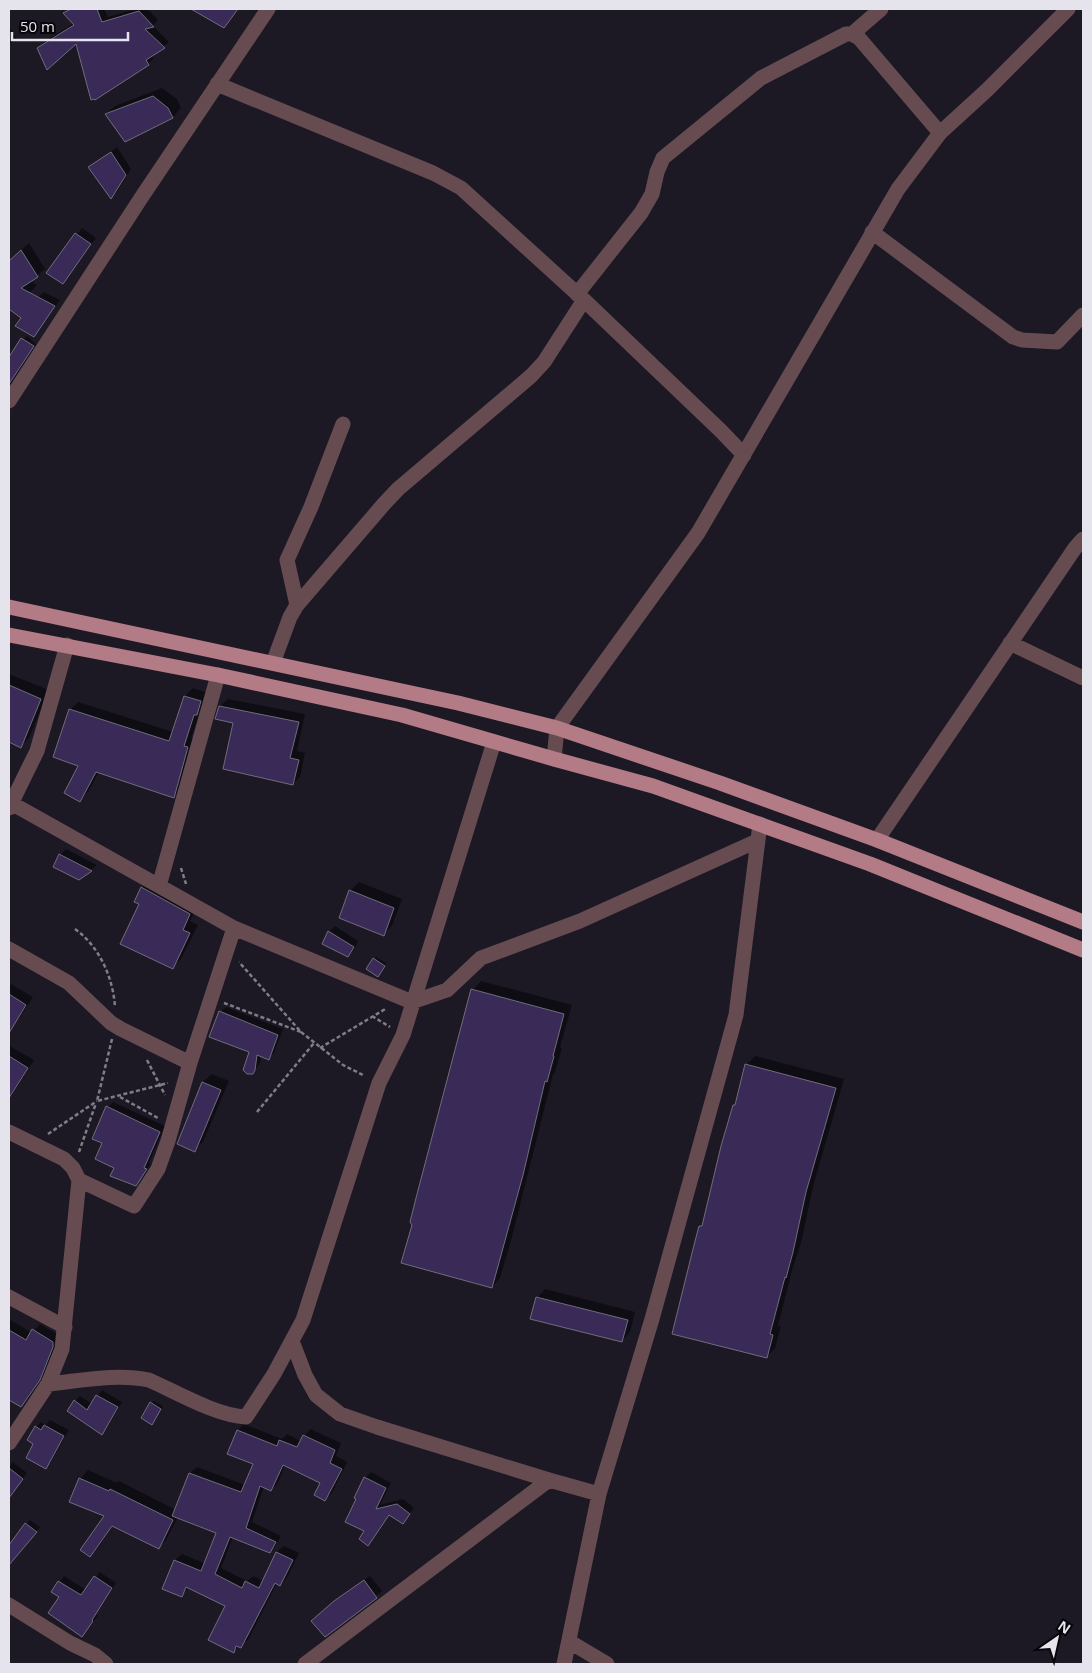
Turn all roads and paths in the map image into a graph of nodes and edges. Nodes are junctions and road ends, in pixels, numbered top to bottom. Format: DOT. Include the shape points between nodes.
graph roads {
  1 [pos="268,9"];
  2 [pos="881,9"];
  3 [pos="1068,9"];
  4 [pos="852,34"];
  5 [pos="217,84"];
  6 [pos="940,134"];
  7 [pos="872,232"];
  8 [pos="580,297"];
  9 [pos="1083,315"];
  10 [pos="9,400"];
  11 [pos="343,424"];
  12 [pos="744,454"];
  13 [pos="1083,539"];
  14 [pos="297,605"];
  15 [pos="9,607"];
  16 [pos="9,635"];
  17 [pos="1010,643"];
  18 [pos="67,645"];
  19 [pos="273,663"];
  20 [pos="218,675"];
  21 [pos="1083,678"];
  22 [pos="557,728"];
  23 [pos="494,742"];
  24 [pos="554,760"];
  25 [pos="10,805"];
  26 [pos="760,824"];
  27 [pos="877,840"];
  28 [pos="757,841"];
  29 [pos="181,867"];
  30 [pos="186,884"];
  31 [pos="159,886"];
  32 [pos="1083,922"];
  33 [pos="234,928"];
  34 [pos="75,929"];
  35 [pos="9,949"];
  36 [pos="227,949"];
  37 [pos="1083,950"];
  38 [pos="211,998"];
  39 [pos="408,1000"];
  40 [pos="372,1016"];
  41 [pos="115,1026"];
  42 [pos="301,1032"];
  43 [pos="402,1035"];
  44 [pos="314,1043"];
  45 [pos="320,1048"];
  46 [pos="190,1063"];
  47 [pos="185,1079"];
  48 [pos="379,1083"];
  49 [pos="118,1096"];
  50 [pos="97,1101"];
  51 [pos="257,1112"];
  52 [pos="158,1118"];
  53 [pos="9,1132"];
  54 [pos="33,1144"];
  55 [pos="76,1174"];
  56 [pos="9,1297"];
  57 [pos="65,1327"];
  58 [pos="292,1340"];
  59 [pos="48,1384"];
  60 [pos="9,1443"];
  61 [pos="549,1480"];
  62 [pos="599,1494"];
  63 [pos="9,1605"];
  64 [pos="570,1642"];
  65 [pos="106,1664"];
  66 [pos="305,1664"];
  67 [pos="564,1664"];
  68 [pos="607,1664"];
  1 -- 5 [label="street"];
  2 -- 4 [label="street"];
  3 -- 6 [label="street"];
  4 -- 6 [label="street" via="859,38"];
  4 -- 8 [label="street" via="846,34 761,78 663,158 652,194 641,213"];
  5 -- 8 [label="street" via="462,188"];
  5 -- 10 [label="street"];
  6 -- 7 [label="street" via="898,189"];
  7 -- 9 [label="street" via="1012,337 1057,342"];
  7 -- 12 [label="street"];
  8 -- 12 [label="street"];
  8 -- 14 [label="street" via="544,362 398,489"];
  11 -- 14 [label="street" via="287,560"];
  12 -- 22 [label="street" via="698,533"];
  13 -- 17 [label="street"];
  14 -- 19 [label="street"];
  15 -- 19 [label="main road"];
  16 -- 18 [label="main road"];
  17 -- 21 [label="street"];
  17 -- 27 [label="street"];
  18 -- 20 [label="main road"];
  18 -- 25 [label="street" via="37,751"];
  19 -- 22 [label="main road"];
  20 -- 23 [label="main road" via="402,715"];
  20 -- 31 [label="street"];
  22 -- 24 [label="street"];
  22 -- 27 [label="main road"];
  23 -- 24 [label="main road"];
  23 -- 39 [label="street"];
  24 -- 26 [label="main road" via="654,786"];
  25 -- 31 [label="street"];
  26 -- 28 [label="street"];
  26 -- 37 [label="main road" via="870,864"];
  27 -- 32 [label="main road"];
  28 -- 39 [label="street" via="580,921 481,958 447,990"];
  28 -- 62 [label="street" via="736,1015 652,1319"];
  29 -- 30 [label="path"];
  31 -- 33 [label="street"];
  33 -- 36 [label="street"];
  33 -- 39 [label="street"];
  34 -- 41 [label="path" via="87,937 105,966 115,1004"];
  35 -- 41 [label="street" via="69,983"];
  36 -- 38 [label="street"];
  36 -- 42 [label="path"];
  38 -- 42 [label="path"];
  38 -- 46 [label="street"];
  39 -- 40 [label="path"];
  39 -- 43 [label="street"];
  40 -- 43 [label="path"];
  40 -- 45 [label="path"];
  41 -- 46 [label="street"];
  41 -- 50 [label="path"];
  42 -- 44 [label="path"];
  43 -- 48 [label="street"];
  44 -- 45 [label="path"];
  44 -- 51 [label="path"];
  45 -- 48 [label="path" via="343,1065"];
  46 -- 47 [label="street"];
  47 -- 49 [label="path"];
  47 -- 55 [label="street" via="158,1168 134,1206"];
  48 -- 58 [label="street" via="303,1320"];
  49 -- 50 [label="path"];
  49 -- 52 [label="path"];
  50 -- 54 [label="path"];
  50 -- 55 [label="path"];
  53 -- 54 [label="street"];
  54 -- 55 [label="street" via="64,1159"];
  55 -- 57 [label="street"];
  56 -- 57 [label="street"];
  57 -- 59 [label="street" via="62,1349"];
  58 -- 59 [label="street" via="246,1417 219,1412 136,1377"];
  58 -- 61 [label="street" via="316,1395 340,1414"];
  59 -- 60 [label="street"];
  61 -- 62 [label="street"];
  61 -- 66 [label="street"];
  62 -- 64 [label="street"];
  63 -- 65 [label="street"];
  64 -- 67 [label="street"];
  64 -- 68 [label="street"];
}
